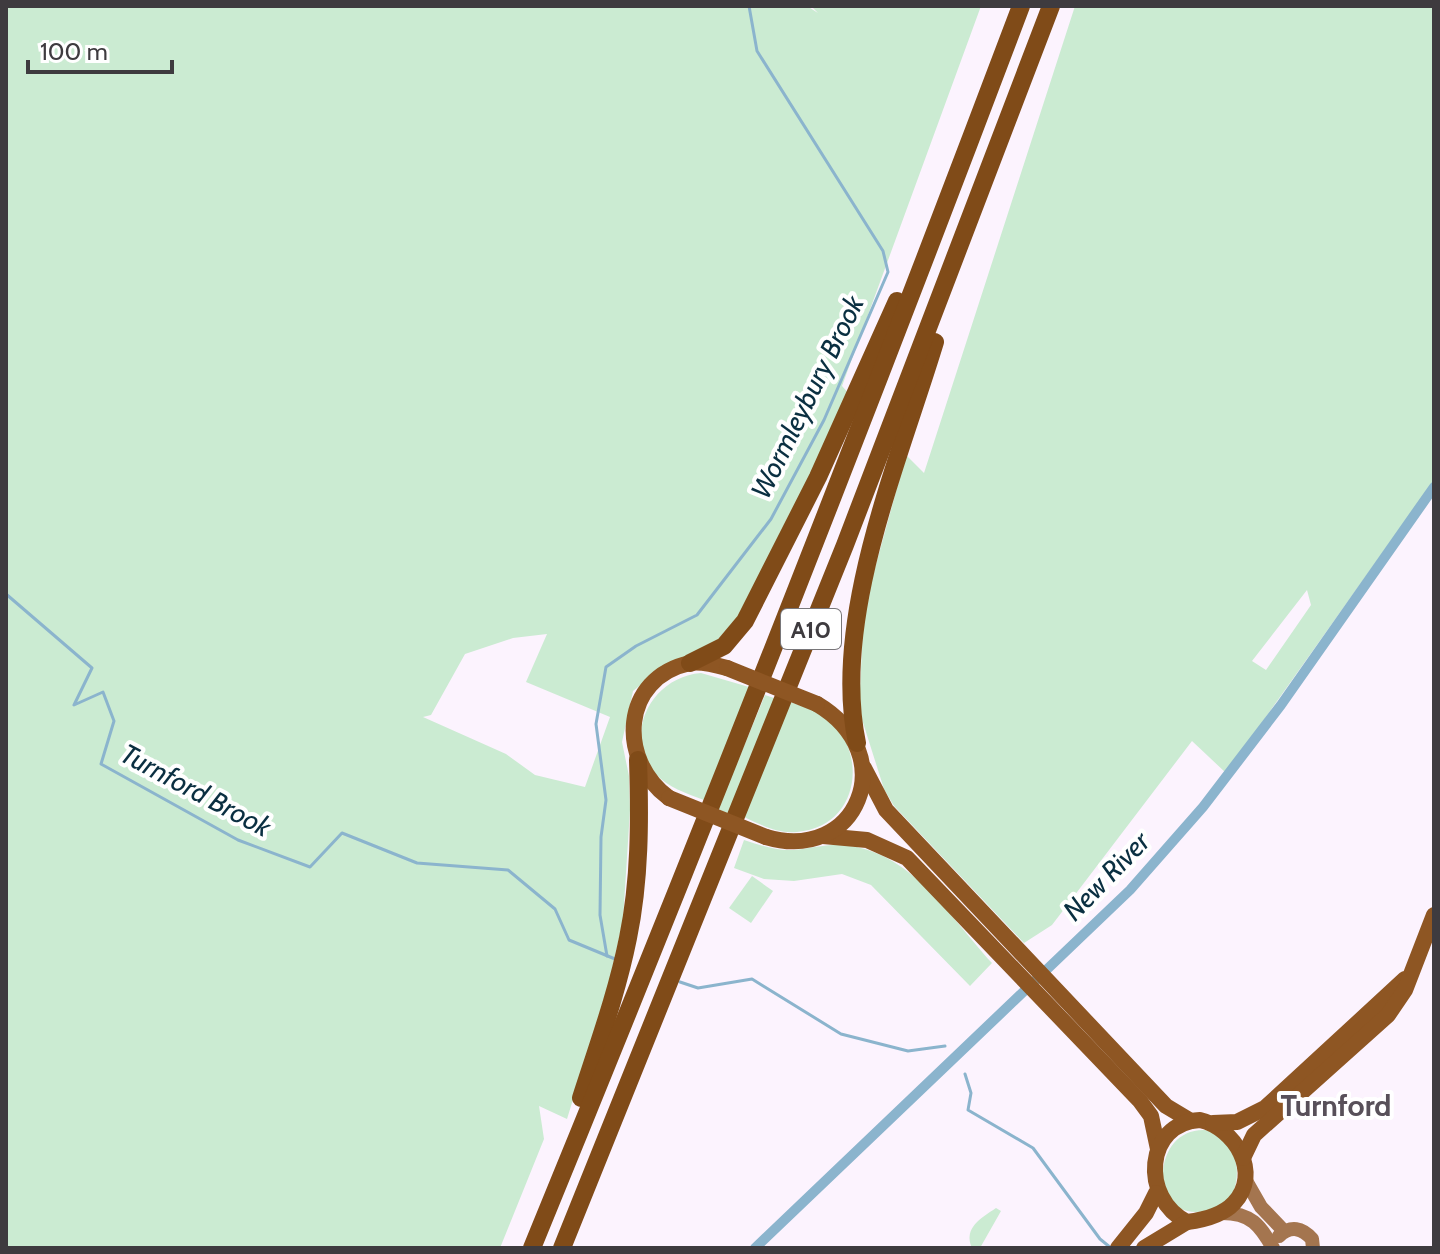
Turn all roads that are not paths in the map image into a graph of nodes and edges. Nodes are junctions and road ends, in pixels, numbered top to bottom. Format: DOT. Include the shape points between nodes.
graph roads {
  1 [pos="1021,6"];
  2 [pos="1051,6"];
  3 [pos="952,188"];
  4 [pos="940,301"];
  5 [pos="690,663"];
  6 [pos="857,743"];
  7 [pos="638,760"];
  8 [pos="864,768"];
  9 [pos="823,836"];
  10 [pos="1434,915"];
  11 [pos="1407,979"];
  12 [pos="1352,1028"];
  13 [pos="1349,1048"];
  14 [pos="1191,1121"];
  15 [pos="1213,1123"];
  16 [pos="1158,1149"];
  17 [pos="570,1155"];
  18 [pos="1243,1158"];
  19 [pos="1245,1179"];
  20 [pos="1156,1193"];
  21 [pos="1222,1213"];
  22 [pos="1187,1222"];
  23 [pos="1284,1231"];
  24 [pos="1121,1244"];
  25 [pos="532,1248"];
  26 [pos="562,1248"];
  27 [pos="1144,1248"];
  28 [pos="1274,1248"];
  29 [pos="1313,1248"];
  1 -- 3 [label="highway, A10"];
  2 -- 4 [label="highway, A10"];
  3 -- 5 [label="highway" via="919,247 845,421 745,621 724,646"];
  3 -- 17 [label="highway, A10" via="736,746"];
  4 -- 6 [label="highway" via="936,339 864,573 850,700"];
  4 -- 26 [label="highway, A10"];
  5 -- 6 [label="main road, A10, bridge" via="727,668 817,704 838,717"];
  5 -- 7 [label="main road" via="661,677 642,695 633,723"];
  6 -- 8 [label="main road, A10"];
  7 -- 9 [label="main road, bridge" via="646,779 669,798 766,837 798,842"];
  7 -- 17 [label="highway" via="631,922 572,1127"];
  8 -- 9 [label="main road" via="853,809"];
  8 -- 14 [label="main road, A10" via="886,810 1166,1106"];
  9 -- 16 [label="main road" via="867,840 907,858 1151,1116"];
  10 -- 11 [label="main road"];
  11 -- 12 [label="main road"];
  11 -- 13 [label="main road" via="1388,1015"];
  12 -- 13 [label="main road"];
  12 -- 15 [label="main road" via="1257,1114"];
  13 -- 18 [label="main road" via="1254,1135"];
  14 -- 15 [label="main road"];
  14 -- 16 [label="main road" via="1170,1131"];
  15 -- 18 [label="main road" via="1235,1142"];
  16 -- 20 [label="main road"];
  17 -- 25 [label="highway, A10"];
  18 -- 19 [label="main road"];
  19 -- 21 [label="main road" via="1240,1195"];
  19 -- 23 [label="main road"];
  20 -- 22 [label="main road" via="1171,1214"];
  20 -- 24 [label="main road"];
  21 -- 22 [label="main road"];
  21 -- 28 [label="main road" via="1250,1217"];
  22 -- 27 [label="main road"];
  23 -- 28 [label="main road"];
  23 -- 29 [label="main road" via="1303,1231"];
}
